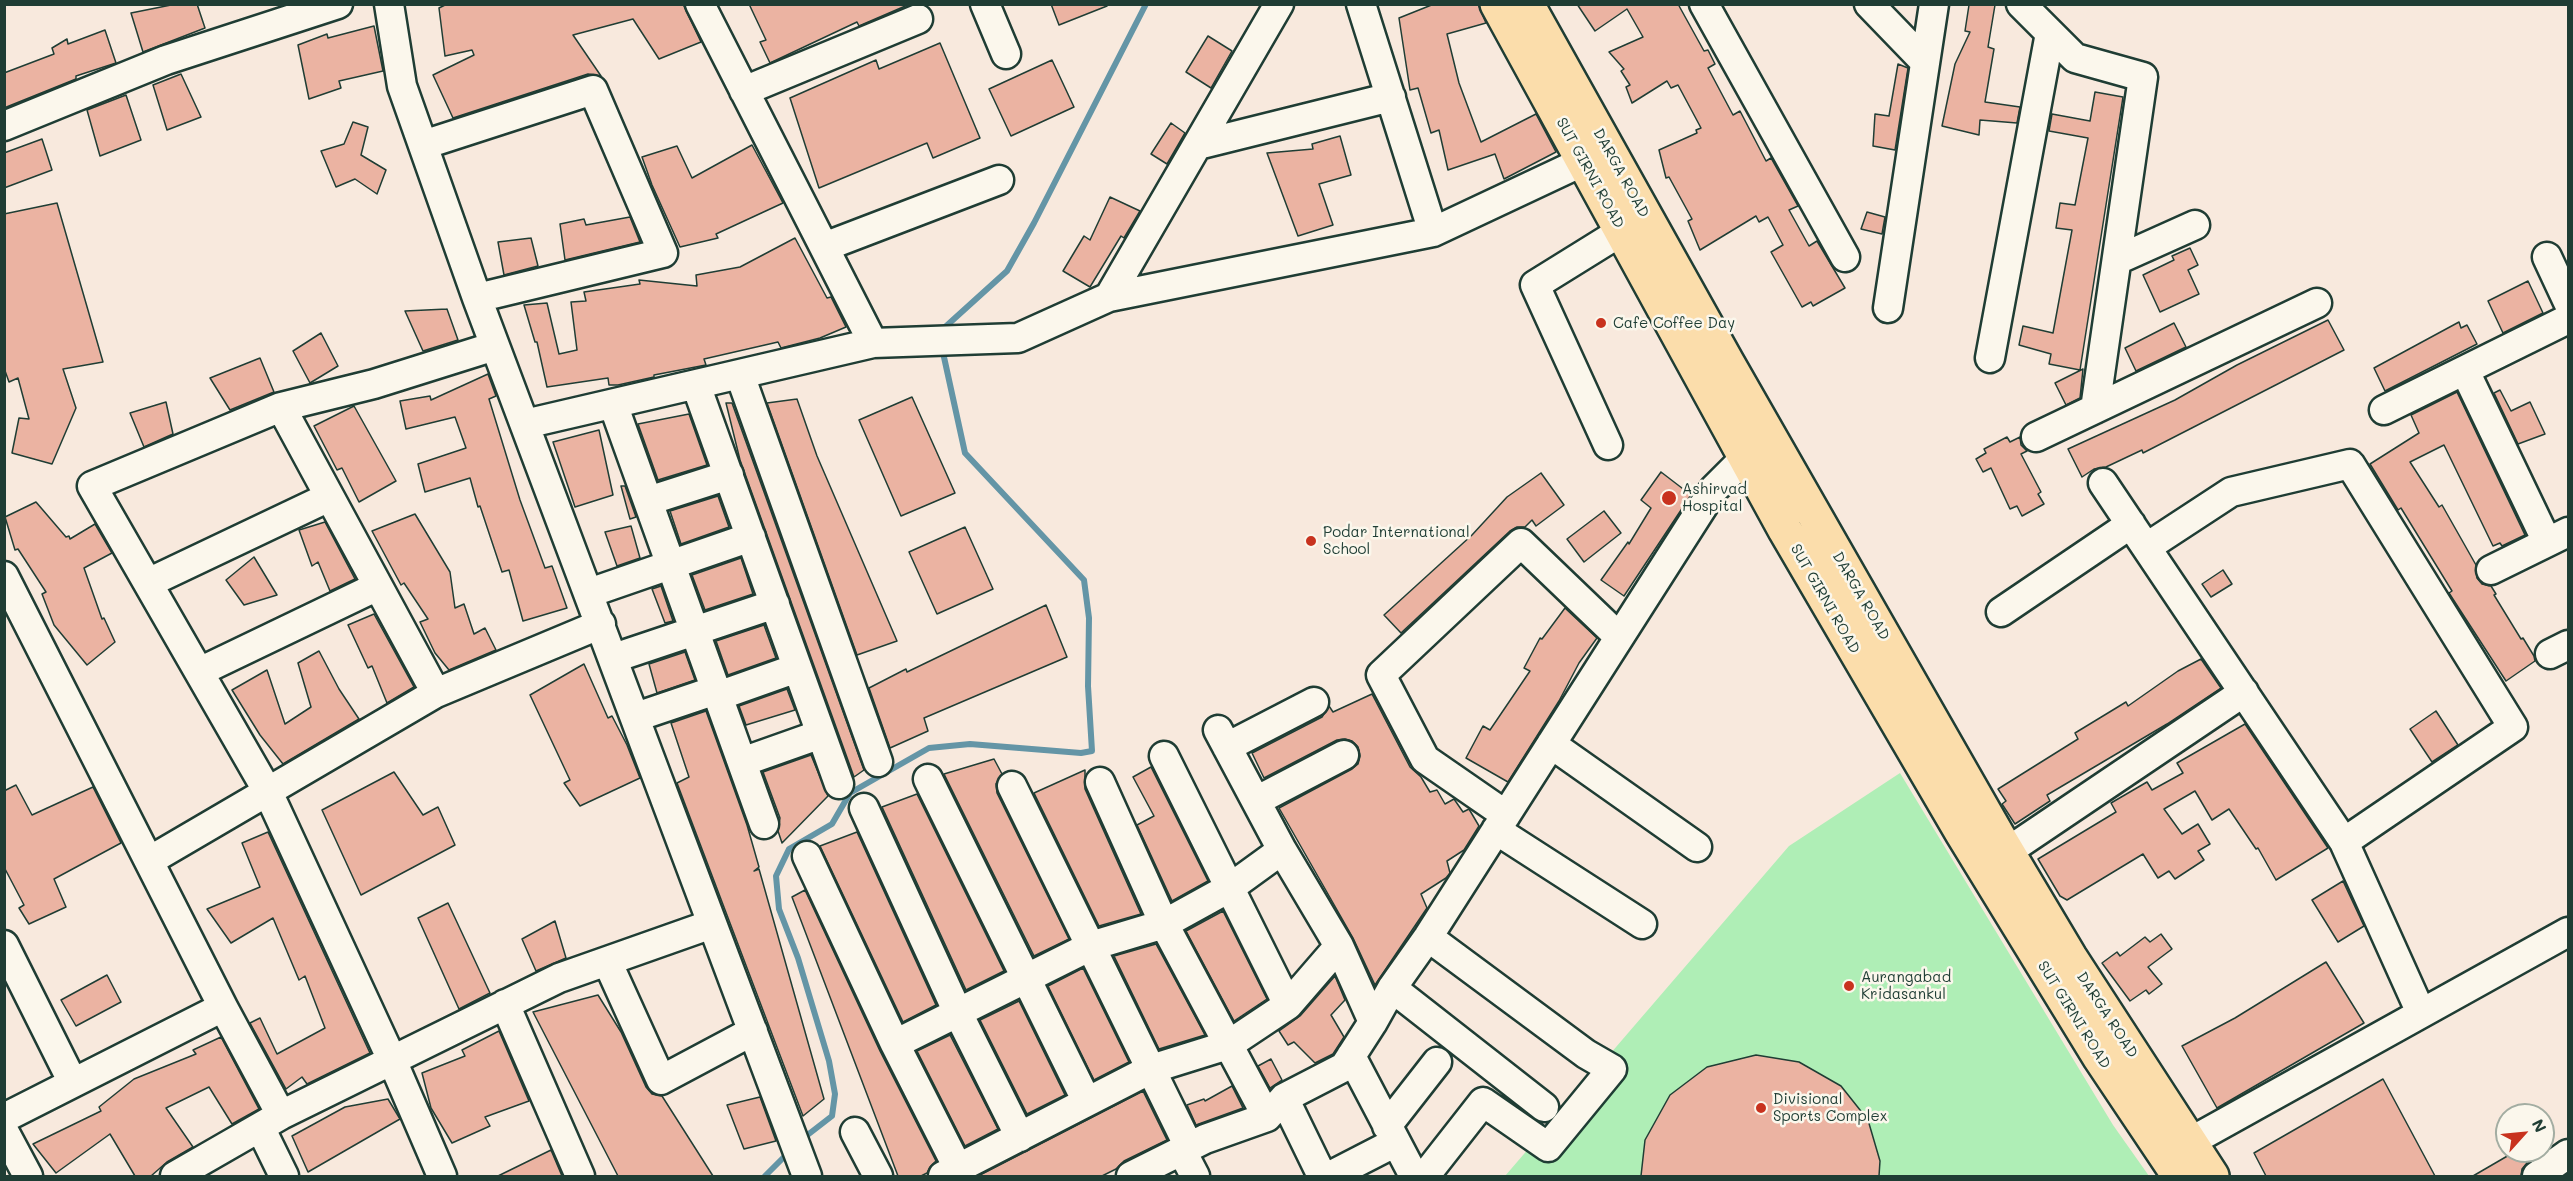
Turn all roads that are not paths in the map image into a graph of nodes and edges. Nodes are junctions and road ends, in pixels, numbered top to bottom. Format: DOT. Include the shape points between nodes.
graph roads {
  1 [pos="338,4"];
  2 [pos="389,4"];
  3 [pos="700,4"];
  4 [pos="985,4"];
  5 [pos="1279,4"];
  6 [pos="1361,4"];
  7 [pos="1497,4"];
  8 [pos="1527,4"];
  9 [pos="1704,4"];
  10 [pos="1869,4"];
  11 [pos="1934,4"];
  12 [pos="2021,4"];
  13 [pos="918,19"];
  14 [pos="2050,33"];
  15 [pos="1006,54"];
  16 [pos="1925,62"];
  17 [pos="744,91"];
  18 [pos="1390,97"];
  19 [pos="4,126"];
  20 [pos="423,145"];
  21 [pos="1198,145"];
  22 [pos="1584,161"];
  23 [pos="999,180"];
  24 [pos="2195,225"];
  25 [pos="1622,231"];
  26 [pos="1433,232"];
  27 [pos="824,248"];
  28 [pos="1845,257"];
  29 [pos="2547,257"];
  30 [pos="2116,260"];
  31 [pos="1109,297"];
  32 [pos="477,298"];
  33 [pos="2317,303"];
  34 [pos="2568,305"];
  35 [pos="1888,308"];
  36 [pos="873,344"];
  37 [pos="495,346"];
  38 [pos="1990,358"];
  39 [pos="2464,370"];
  40 [pos="740,375"];
  41 [pos="696,384"];
  42 [pos="613,404"];
  43 [pos="280,407"];
  44 [pos="2095,409"];
  45 [pos="2384,410"];
  46 [pos="525,424"];
  47 [pos="1768,435"];
  48 [pos="2036,437"];
  49 [pos="1608,445"];
  50 [pos="1745,458"];
  51 [pos="729,475"];
  52 [pos="2103,483"];
  53 [pos="329,496"];
  54 [pos="648,501"];
  55 [pos="2131,524"];
  56 [pos="751,537"];
  57 [pos="2558,537"];
  58 [pos="2147,547"];
  59 [pos="670,565"];
  60 [pos="2490,570"];
  61 [pos="4,576"];
  62 [pos="148,583"];
  63 [pos="378,586"];
  64 [pos="589,593"];
  65 [pos="775,604"];
  66 [pos="2001,612"];
  67 [pos="601,624"];
  68 [pos="694,631"];
  69 [pos="1619,637"];
  70 [pos="614,658"];
  71 [pos="797,668"];
  72 [pos="199,672"];
  73 [pos="2244,692"];
  74 [pos="436,693"];
  75 [pos="717,693"];
  76 [pos="1314,702"];
  77 [pos="636,717"];
  78 [pos="821,734"];
  79 [pos="1551,744"];
  80 [pos="1344,754"];
  81 [pos="1164,756"];
  82 [pos="741,762"];
  83 [pos="878,762"];
  84 [pos="928,779"];
  85 [pos="1100,782"];
  86 [pos="839,784"];
  87 [pos="1012,786"];
  88 [pos="268,792"];
  89 [pos="1256,801"];
  90 [pos="864,808"];
  91 [pos="1501,823"];
  92 [pos="764,824"];
  93 [pos="2344,842"];
  94 [pos="1697,847"];
  95 [pos="1282,850"];
  96 [pos="807,856"];
  97 [pos="1995,860"];
  98 [pos="149,861"];
  99 [pos="1231,887"];
  100 [pos="712,924"];
  101 [pos="1164,924"];
  102 [pos="1642,924"];
  103 [pos="2568,932"];
  104 [pos="1428,937"];
  105 [pos="4,945"];
  106 [pos="1091,946"];
  107 [pos="1338,946"];
  108 [pos="607,961"];
  109 [pos="1026,979"];
  110 [pos="1392,988"];
  111 [pos="505,1004"];
  112 [pos="1288,1005"];
  113 [pos="223,1007"];
  114 [pos="958,1013"];
  115 [pos="2421,1013"];
  116 [pos="1373,1022"];
  117 [pos="753,1031"];
  118 [pos="895,1044"];
  119 [pos="1228,1046"];
  120 [pos="1351,1056"];
  121 [pos="392,1060"];
  122 [pos="1437,1062"];
  123 [pos="1151,1069"];
  124 [pos="74,1083"];
  125 [pos="1087,1102"];
  126 [pos="1275,1107"];
  127 [pos="1544,1107"];
  128 [pos="4,1118"];
  129 [pos="271,1121"];
  130 [pos="5,1131"];
  131 [pos="855,1132"];
  132 [pos="1391,1134"];
  133 [pos="1020,1137"];
  134 [pos="1186,1149"];
  135 [pos="2568,1154"];
  136 [pos="2178,1158"];
  137 [pos="955,1174"];
  138 [pos="806,1175"];
  139 [pos="1332,1175"];
  140 [pos="28,1176"];
  141 [pos="176,1176"];
  142 [pos="284,1176"];
  143 [pos="442,1176"];
  144 [pos="580,1176"];
  145 [pos="878,1176"];
  146 [pos="1131,1176"];
  147 [pos="1195,1176"];
  148 [pos="1414,1176"];
  149 [pos="1425,1176"];
  150 [pos="2212,1176"];
  151 [pos="2537,1176"];
  1 -- 19 [label="street" via="166,60"];
  2 -- 20 [label="street" via="402,86"];
  3 -- 17 [label="street"];
  4 -- 15 [label="street"];
  5 -- 21 [label="street"];
  6 -- 18 [label="street"];
  7 -- 22 [label="main road, SUT GIRNI ROAD"];
  8 -- 47 [label="main road, DARGA ROAD"];
  9 -- 28 [label="street"];
  10 -- 16 [label="street"];
  11 -- 16 [label="street"];
  12 -- 14 [label="street"];
  13 -- 17 [label="street"];
  14 -- 30 [label="street" via="2075,58 2143,76"];
  14 -- 38 [label="street"];
  16 -- 35 [label="street"];
  17 -- 27 [label="street"];
  18 -- 21 [label="street"];
  18 -- 26 [label="street"];
  20 -- 32 [label="street"];
  20 -- 32 [label="street" via="593,90 663,253"];
  21 -- 31 [label="street"];
  22 -- 25 [label="main road, SUT GIRNI ROAD"];
  22 -- 26 [label="street"];
  23 -- 27 [label="street"];
  24 -- 30 [label="street"];
  25 -- 49 [label="street" via="1535,285"];
  25 -- 50 [label="main road, SUT GIRNI ROAD"];
  26 -- 31 [label="street"];
  27 -- 36 [label="street"];
  29 -- 34 [label="street"];
  30 -- 44 [label="street"];
  31 -- 36 [label="street" via="1018,338"];
  32 -- 37 [label="street"];
  33 -- 44 [label="street"];
  34 -- 39 [label="street"];
  36 -- 40 [label="street"];
  37 -- 43 [label="street" via="374,384"];
  37 -- 46 [label="street"];
  39 -- 45 [label="street"];
  39 -- 57 [label="street"];
  40 -- 41 [label="street"];
  40 -- 83 [label="street"];
  41 -- 42 [label="street"];
  41 -- 51 [label="street"];
  42 -- 46 [label="street"];
  42 -- 54 [label="street"];
  43 -- 53 [label="street"];
  43 -- 62 [label="street" via="92,486"];
  44 -- 48 [label="street"];
  46 -- 64 [label="street"];
  47 -- 50 [label="street"];
  47 -- 97 [label="main road, DARGA ROAD"];
  50 -- 69 [label="street" via="1714,489"];
  50 -- 97 [label="main road, SUT GIRNI ROAD" via="1785,530"];
  51 -- 54 [label="street"];
  51 -- 56 [label="street"];
  52 -- 55 [label="street"];
  53 -- 62 [label="street"];
  53 -- 63 [label="street"];
  54 -- 59 [label="street"];
  55 -- 58 [label="street"];
  55 -- 66 [label="street"];
  56 -- 59 [label="street"];
  56 -- 65 [label="street"];
  57 -- 60 [label="street"];
  58 -- 73 [label="street"];
  58 -- 93 [label="street" via="2231,492 2350,464 2513,727"];
  59 -- 64 [label="street"];
  59 -- 68 [label="street"];
  61 -- 98 [label="street"];
  62 -- 72 [label="street"];
  63 -- 72 [label="street"];
  63 -- 74 [label="street"];
  64 -- 67 [label="street"];
  65 -- 68 [label="street"];
  65 -- 71 [label="street"];
  67 -- 70 [label="street"];
  67 -- 74 [label="street"];
  68 -- 70 [label="street"];
  68 -- 75 [label="street"];
  69 -- 79 [label="street"];
  69 -- 91 [label="street" via="1521,543 1381,675 1425,759"];
  70 -- 77 [label="street"];
  71 -- 75 [label="street"];
  71 -- 78 [label="street"];
  72 -- 88 [label="street"];
  73 -- 93 [label="street"];
  73 -- 97 [label="street"];
  74 -- 88 [label="street"];
  75 -- 77 [label="street"];
  75 -- 82 [label="street"];
  76 -- 89 [label="street" via="1223,739"];
  77 -- 100 [label="street"];
  78 -- 82 [label="street"];
  78 -- 86 [label="street"];
  79 -- 91 [label="street"];
  79 -- 94 [label="street"];
  80 -- 89 [label="street"];
  81 -- 99 [label="street"];
  82 -- 92 [label="street"];
  84 -- 109 [label="street"];
  85 -- 101 [label="street"];
  87 -- 106 [label="street"];
  88 -- 98 [label="street"];
  88 -- 121 [label="street"];
  89 -- 95 [label="street"];
  90 -- 114 [label="street"];
  91 -- 102 [label="street"];
  91 -- 104 [label="street"];
  93 -- 115 [label="street"];
  95 -- 99 [label="street"];
  95 -- 107 [label="street"];
  96 -- 118 [label="street"];
  97 -- 136 [label="main road, DARGA ROAD" via="2070,957"];
  98 -- 113 [label="street"];
  99 -- 101 [label="street"];
  99 -- 112 [label="street"];
  100 -- 108 [label="street"];
  100 -- 117 [label="street"];
  101 -- 106 [label="street"];
  101 -- 119 [label="street"];
  103 -- 115 [label="street"];
  104 -- 110 [label="street"];
  104 -- 149 [label="street" via="1612,1069 1548,1147 1483,1102"];
  105 -- 124 [label="street"];
  106 -- 109 [label="street"];
  106 -- 123 [label="street"];
  107 -- 112 [label="street"];
  107 -- 116 [label="street"];
  108 -- 111 [label="street"];
  108 -- 117 [label="street" via="661,1080"];
  109 -- 114 [label="street"];
  109 -- 125 [label="street"];
  110 -- 116 [label="street"];
  110 -- 127 [label="street"];
  111 -- 121 [label="street"];
  111 -- 144 [label="street"];
  112 -- 119 [label="street"];
  113 -- 124 [label="street"];
  113 -- 129 [label="street"];
  114 -- 118 [label="street"];
  114 -- 133 [label="street"];
  115 -- 136 [label="street"];
  116 -- 120 [label="street"];
  117 -- 138 [label="street"];
  118 -- 137 [label="street"];
  119 -- 123 [label="street"];
  119 -- 126 [label="street"];
  120 -- 126 [label="street" via="1344,1068"];
  120 -- 132 [label="street"];
  121 -- 129 [label="street"];
  121 -- 143 [label="street"];
  122 -- 132 [label="street"];
  123 -- 125 [label="street"];
  123 -- 134 [label="street"];
  124 -- 128 [label="street"];
  125 -- 133 [label="street"];
  126 -- 134 [label="street"];
  126 -- 139 [label="street"];
  129 -- 141 [label="street"];
  129 -- 142 [label="street"];
  130 -- 140 [label="street"];
  131 -- 145 [label="street"];
  132 -- 139 [label="street"];
  132 -- 148 [label="street"];
  133 -- 137 [label="street"];
  134 -- 146 [label="street"];
  134 -- 147 [label="street"];
  135 -- 151 [label="street"];
  136 -- 150 [label="main road, DARGA ROAD"];
}
